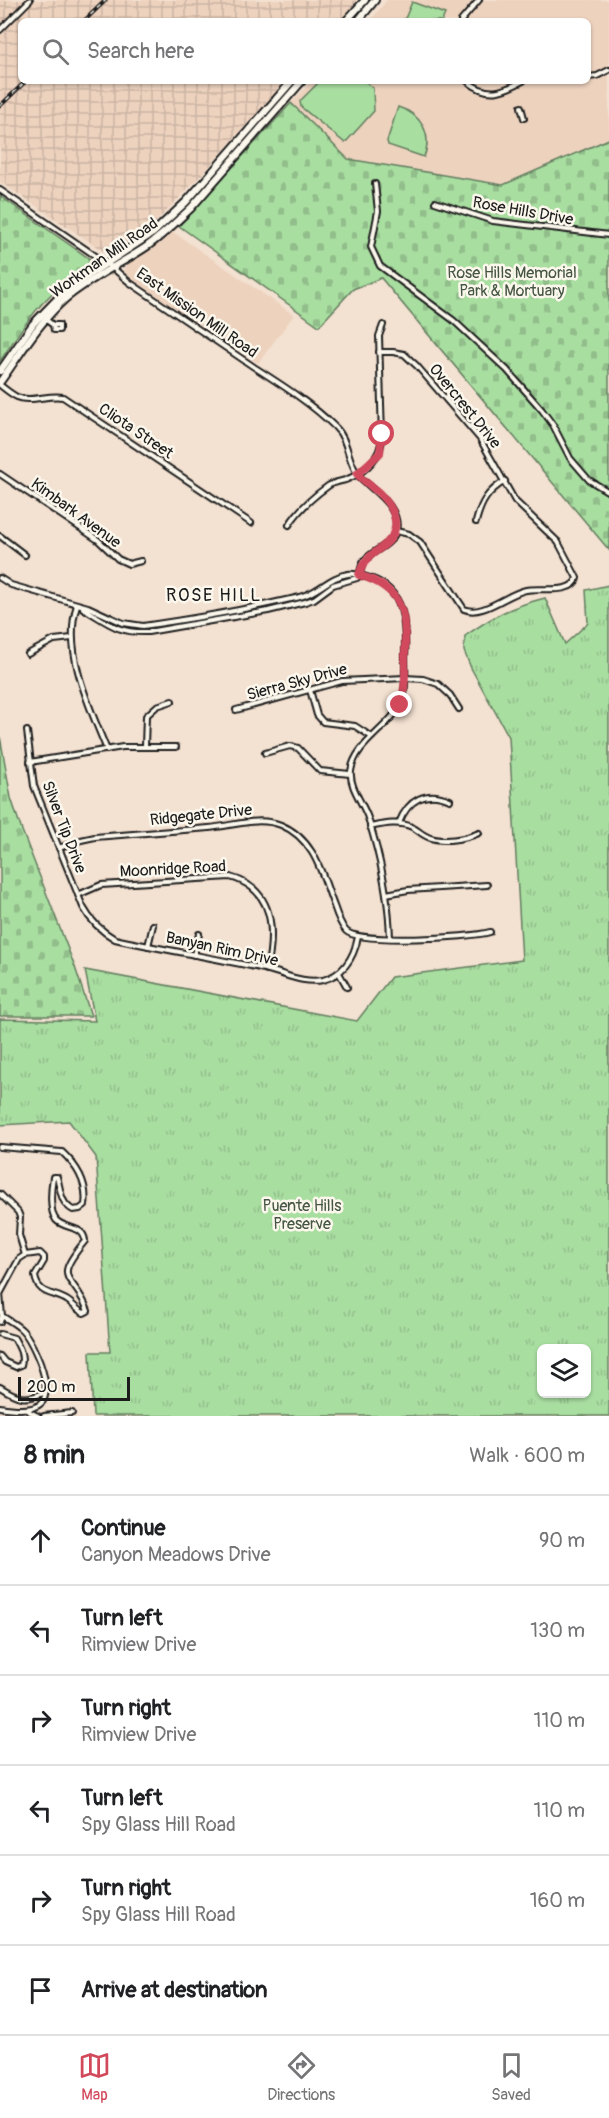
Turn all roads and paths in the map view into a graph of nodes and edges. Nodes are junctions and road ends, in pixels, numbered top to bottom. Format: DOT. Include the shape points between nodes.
graph roads {
  1 [pos="30,0"];
  2 [pos="364,0"];
  3 [pos="375,0"];
  4 [pos="476,1"];
  5 [pos="349,18"];
  6 [pos="360,18"];
  7 [pos="464,18"];
  8 [pos="0,30"];
  9 [pos="609,70"];
  10 [pos="591,77"];
  11 [pos="289,84"];
  12 [pos="299,84"];
  13 [pos="472,84"];
  14 [pos="517,84"];
  15 [pos="521,107"];
  16 [pos="524,118"];
  17 [pos="375,184"];
  18 [pos="0,190"];
  19 [pos="191,197"];
  20 [pos="435,202"];
  21 [pos="172,226"];
  22 [pos="609,235"];
  23 [pos="110,266"];
  24 [pos="47,321"];
  25 [pos="383,324"];
  26 [pos="379,352"];
  27 [pos="0,371"];
  28 [pos="0,383"];
  29 [pos="0,474"];
  30 [pos="357,474"];
  31 [pos="505,481"];
  32 [pos="609,492"];
  33 [pos="476,522"];
  34 [pos="251,524"];
  35 [pos="289,525"];
  36 [pos="396,531"];
  37 [pos="0,536"];
  38 [pos="25,555"];
  39 [pos="141,561"];
  40 [pos="359,575"];
  41 [pos="0,578"];
  42 [pos="77,605"];
  43 [pos="72,638"];
  44 [pos="28,654"];
  45 [pos="405,678"];
  46 [pos="310,690"];
  47 [pos="172,701"];
  48 [pos="459,709"];
  49 [pos="237,710"];
  50 [pos="27,732"];
  51 [pos="372,737"];
  52 [pos="145,746"];
  53 [pos="176,747"];
  54 [pos="107,750"];
  55 [pos="265,753"];
  56 [pos="30,762"];
  57 [pos="350,774"];
  58 [pos="450,800"];
  59 [pos="399,823"];
  60 [pos="370,827"];
  61 [pos="479,833"];
  62 [pos="59,848"];
  63 [pos="487,885"];
  64 [pos="386,894"];
  65 [pos="78,895"];
  66 [pos="153,925"];
  67 [pos="490,932"];
  68 [pos="199,934"];
  69 [pos="357,937"];
  70 [pos="390,938"];
  71 [pos="148,946"];
  72 [pos="194,955"];
  73 [pos="267,970"];
  74 [pos="339,973"];
  75 [pos="347,987"];
  76 [pos="0,1147"];
  77 [pos="0,1194"];
  78 [pos="25,1255"];
  79 [pos="0,1294"];
  80 [pos="2,1316"];
  81 [pos="0,1322"];
  82 [pos="0,1334"];
  83 [pos="0,1356"];
  84 [pos="0,1387"];
  85 [pos="46,1391"];
  86 [pos="0,1407"];
  87 [pos="28,1410"];
  88 [pos="72,1413"];
  89 [pos="38,1416"];
  90 [pos="44,1416"];
  1 -- 8 [label="street"];
  2 -- 5 [label="main road"];
  3 -- 6 [label="main road"];
  4 -- 7 [label="street"];
  9 -- 10 [label="street"];
  11 -- 19 [label="main road, Workman Mill Road"];
  12 -- 21 [label="main road, Workman Mill Road"];
  13 -- 14 [label="street" via="501,92"];
  15 -- 16 [label="street"];
  17 -- 32 [label="street" via="378,211 371,247 380,266 453,320 507,370 548,418 570,458 590,480"];
  18 -- 23 [label="street, East Mission Mill Road"];
  19 -- 21 [label="main road" via="172,220"];
  19 -- 23 [label="main road, Workman Mill Road"];
  20 -- 22 [label="street, Rose Hills Drive" via="493,221"];
  21 -- 23 [label="main road, Workman Mill Road" via="145,248"];
  23 -- 24 [label="main road, Workman Mill Road" via="81,287"];
  23 -- 30 [label="street, East Mission Mill Road" via="324,417 345,441"];
  24 -- 27 [label="main road, Workman Mill Road"];
  24 -- 28 [label="main road, Workman Mill Road" via="24,346"];
  25 -- 26 [label="street"];
  26 -- 30 [label="street" via="382,448"];
  26 -- 31 [label="street, Overcrest Drive" via="404,354 417,366 480,439"];
  28 -- 34 [label="street, Cliota Street" via="17,397 63,397"];
  29 -- 39 [label="street, Kimbark Avenue" via="98,540 118,559 129,564"];
  30 -- 35 [label="street" via="329,485"];
  30 -- 36 [label="street" via="378,492 393,513"];
  31 -- 33 [label="street" via="488,492"];
  31 -- 36 [label="street, Overcrest Drive" via="514,501 558,542 577,578 569,588 518,592 471,612 464,609 420,542"];
  36 -- 40 [label="street" via="388,543 364,561"];
  37 -- 38 [label="street"];
  40 -- 42 [label="street" via="337,577 304,596 143,626 123,623"];
  40 -- 42 [label="street" via="305,602 148,632 116,629"];
  40 -- 45 [label="street" via="382,584 399,601 406,633"];
  41 -- 42 [label="street"];
  42 -- 43 [label="street"];
  43 -- 44 [label="street" via="54,640"];
  43 -- 54 [label="street" via="87,703"];
  45 -- 46 [label="street, Sierra Sky Drive" via="349,680"];
  45 -- 48 [label="street, Sierra Sky Drive" via="438,684"];
  45 -- 51 [label="street" via="400,705"];
  46 -- 49 [label="street, Sierra Sky Drive"];
  46 -- 51 [label="street" via="323,722 355,726"];
  47 -- 52 [label="street" via="157,706 146,716"];
  50 -- 56 [label="street, Silver Tip Drive"];
  51 -- 57 [label="street" via="353,762"];
  52 -- 53 [label="street"];
  52 -- 54 [label="street"];
  54 -- 56 [label="street"];
  55 -- 57 [label="street" via="290,746 298,748 320,771"];
  56 -- 62 [label="street, Silver Tip Drive" via="34,786"];
  57 -- 60 [label="street"];
  58 -- 59 [label="street" via="433,795 415,801 403,812"];
  59 -- 60 [label="street"];
  59 -- 61 [label="street" via="439,840"];
  60 -- 64 [label="street"];
  62 -- 65 [label="street, Silver Tip Drive"];
  62 -- 69 [label="street, Ridgegate Drive" via="95,837 272,822 303,838 313,853 339,921"];
  63 -- 64 [label="street"];
  64 -- 70 [label="street"];
  65 -- 71 [label="street, Banyan Rim Drive" via="89,919 106,933 115,939"];
  65 -- 73 [label="street, Moonridge Road" via="101,885 238,879 254,888 266,905 272,935"];
  66 -- 71 [label="street"];
  67 -- 70 [label="street"];
  68 -- 72 [label="street"];
  69 -- 70 [label="street"];
  69 -- 74 [label="street" via="348,964"];
  71 -- 72 [label="street, Banyan Rim Drive"];
  72 -- 73 [label="street, Banyan Rim Drive"];
  73 -- 74 [label="street, Banyan Rim Drive" via="306,981"];
  74 -- 75 [label="street"];
  76 -- 78 [label="street" via="62,1152 82,1178 87,1195 85,1205 73,1210 66,1205 55,1176 52,1207 60,1223 85,1236 66,1270 87,1313 39,1288 35,1276 44,1257 40,1253"];
  77 -- 78 [label="street" via="18,1212"];
  78 -- 79 [label="street"];
  79 -- 80 [label="street"];
  80 -- 81 [label="street"];
  80 -- 85 [label="street" via="23,1330 38,1357"];
  82 -- 83 [label="street" via="14,1338 21,1352 21,1365 16,1367"];
  84 -- 85 [label="street" via="20,1398 32,1398"];
  85 -- 87 [label="street" via="42,1402"];
  86 -- 87 [label="street"];
  87 -- 89 [label="street"];
  88 -- 90 [label="street"];
}
